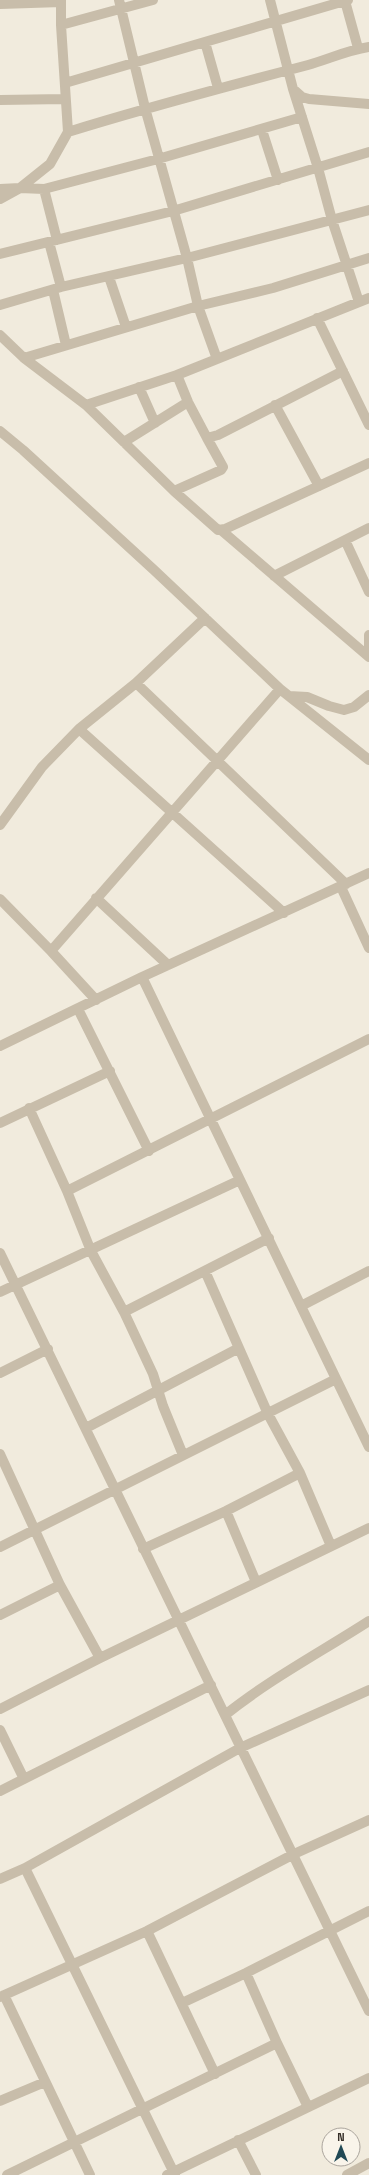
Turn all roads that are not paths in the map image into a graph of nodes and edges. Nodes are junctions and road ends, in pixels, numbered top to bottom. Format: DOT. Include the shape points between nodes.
graph roads {
  1 [pos="153,0"];
  2 [pos="270,0"];
  3 [pos="346,0"];
  4 [pos="61,1"];
  5 [pos="0,4"];
  6 [pos="120,4"];
  7 [pos="317,4"];
  8 [pos="276,21"];
  9 [pos="61,25"];
  10 [pos="206,42"];
  11 [pos="369,47"];
  12 [pos="358,48"];
  13 [pos="134,63"];
  14 [pos="288,70"];
  15 [pos="65,83"];
  16 [pos="218,88"];
  17 [pos="293,89"];
  18 [pos="66,98"];
  19 [pos="0,100"];
  20 [pos="369,104"];
  21 [pos="145,108"];
  22 [pos="302,117"];
  23 [pos="262,130"];
  24 [pos="68,132"];
  25 [pos="369,152"];
  26 [pos="158,159"];
  27 [pos="318,168"];
  28 [pos="278,180"];
  29 [pos="20,188"];
  30 [pos="0,189"];
  31 [pos="44,189"];
  32 [pos="0,199"];
  33 [pos="369,210"];
  34 [pos="173,211"];
  35 [pos="332,220"];
  36 [pos="53,241"];
  37 [pos="0,254"];
  38 [pos="187,258"];
  39 [pos="369,258"];
  40 [pos="346,266"];
  41 [pos="109,277"];
  42 [pos="57,288"];
  43 [pos="369,298"];
  44 [pos="359,302"];
  45 [pos="0,305"];
  46 [pos="198,306"];
  47 [pos="317,318"];
  48 [pos="126,327"];
  49 [pos="0,335"];
  50 [pos="66,345"];
  51 [pos="24,358"];
  52 [pos="217,359"];
  53 [pos="343,371"];
  54 [pos="177,375"];
  55 [pos="139,387"];
  56 [pos="188,402"];
  57 [pos="365,404"];
  58 [pos="86,405"];
  59 [pos="276,405"];
  60 [pos="155,423"];
  61 [pos="369,425"];
  62 [pos="0,432"];
  63 [pos="207,438"];
  64 [pos="124,442"];
  65 [pos="369,463"];
  66 [pos="319,486"];
  67 [pos="174,491"];
  68 [pos="369,528"];
  69 [pos="221,530"];
  70 [pos="345,540"];
  71 [pos="274,576"];
  72 [pos="369,592"];
  73 [pos="205,618"];
  74 [pos="369,636"];
  75 [pos="369,647"];
  76 [pos="369,657"];
  77 [pos="136,683"];
  78 [pos="280,689"];
  79 [pos="369,695"];
  80 [pos="289,696"];
  81 [pos="79,728"];
  82 [pos="216,760"];
  83 [pos="369,760"];
  84 [pos="172,812"];
  85 [pos="0,825"];
  86 [pos="369,873"];
  87 [pos="344,885"];
  88 [pos="96,898"];
  89 [pos="0,899"];
  90 [pos="284,913"];
  91 [pos="369,948"];
  92 [pos="51,951"];
  93 [pos="168,965"];
  94 [pos="142,977"];
  95 [pos="96,1000"];
  96 [pos="78,1009"];
  97 [pos="369,1039"];
  98 [pos="0,1046"];
  99 [pos="110,1071"];
  100 [pos="28,1108"];
  101 [pos="211,1118"];
  102 [pos="0,1123"];
  103 [pos="149,1151"];
  104 [pos="240,1180"];
  105 [pos="67,1191"];
  106 [pos="268,1238"];
  107 [pos="91,1251"];
  108 [pos="0,1253"];
  109 [pos="205,1271"];
  110 [pos="369,1271"];
  111 [pos="16,1284"];
  112 [pos="0,1292"];
  113 [pos="301,1306"];
  114 [pos="124,1312"];
  115 [pos="239,1348"];
  116 [pos="48,1349"];
  117 [pos="0,1373"];
  118 [pos="336,1379"];
  119 [pos="158,1390"];
  120 [pos="268,1414"];
  121 [pos="86,1428"];
  122 [pos="366,1434"];
  123 [pos="369,1447"];
  124 [pos="0,1454"];
  125 [pos="183,1455"];
  126 [pos="4,1471"];
  127 [pos="300,1473"];
  128 [pos="116,1489"];
  129 [pos="226,1511"];
  130 [pos="369,1528"];
  131 [pos="35,1530"];
  132 [pos="331,1546"];
  133 [pos="0,1547"];
  134 [pos="143,1549"];
  135 [pos="256,1582"];
  136 [pos="60,1585"];
  137 [pos="0,1616"];
  138 [pos="180,1620"];
  139 [pos="369,1621"];
  140 [pos="100,1658"];
  141 [pos="212,1685"];
  142 [pos="369,1690"];
  143 [pos="0,1710"];
  144 [pos="225,1715"];
  145 [pos="0,1730"];
  146 [pos="240,1748"];
  147 [pos="24,1779"];
  148 [pos="0,1791"];
  149 [pos="369,1820"];
  150 [pos="294,1854"];
  151 [pos="25,1868"];
  152 [pos="0,1879"];
  153 [pos="369,1911"];
  154 [pos="330,1930"];
  155 [pos="147,1931"];
  156 [pos="74,1964"];
  157 [pos="246,1974"];
  158 [pos="2,1996"];
  159 [pos="182,2003"];
  160 [pos="369,2011"];
  161 [pos="277,2043"];
  162 [pos="215,2074"];
  163 [pos="369,2078"];
  164 [pos="45,2082"];
  165 [pos="0,2101"];
  166 [pos="308,2108"];
  167 [pos="143,2109"];
  168 [pos="238,2140"];
  169 [pos="75,2142"];
  170 [pos="369,2163"];
  171 [pos="172,2174"];
  172 [pos="7,2175"];
  173 [pos="90,2175"];
  174 [pos="256,2175"];
  175 [pos="346,2175"];
  1 -- 6 [label="street"];
  2 -- 8 [label="street"];
  3 -- 7 [label="street"];
  3 -- 12 [label="street"];
  4 -- 5 [label="street"];
  4 -- 9 [label="street"];
  6 -- 9 [label="street"];
  6 -- 13 [label="street"];
  7 -- 8 [label="street"];
  8 -- 10 [label="street"];
  8 -- 14 [label="street"];
  9 -- 15 [label="street"];
  10 -- 13 [label="street"];
  10 -- 16 [label="street"];
  11 -- 12 [label="street"];
  12 -- 14 [label="street"];
  13 -- 15 [label="street"];
  13 -- 21 [label="street"];
  14 -- 16 [label="street"];
  14 -- 17 [label="street"];
  15 -- 18 [label="street"];
  16 -- 21 [label="street"];
  17 -- 20 [label="street" via="302,97"];
  17 -- 22 [label="street"];
  18 -- 19 [label="street"];
  18 -- 24 [label="street"];
  21 -- 24 [label="street"];
  21 -- 26 [label="street"];
  22 -- 23 [label="street"];
  22 -- 27 [label="street"];
  23 -- 26 [label="street"];
  23 -- 28 [label="street"];
  24 -- 29 [label="street" via="50,164"];
  25 -- 27 [label="street"];
  26 -- 31 [label="street"];
  26 -- 34 [label="street"];
  27 -- 28 [label="street"];
  27 -- 35 [label="street"];
  28 -- 34 [label="street"];
  29 -- 30 [label="street"];
  29 -- 31 [label="street"];
  29 -- 32 [label="street"];
  31 -- 36 [label="street"];
  33 -- 35 [label="street"];
  34 -- 36 [label="street"];
  34 -- 38 [label="street"];
  35 -- 38 [label="street"];
  35 -- 40 [label="street"];
  36 -- 37 [label="street"];
  36 -- 42 [label="street"];
  38 -- 41 [label="street"];
  38 -- 46 [label="street"];
  39 -- 40 [label="street"];
  40 -- 44 [label="street"];
  40 -- 46 [label="street" via="273,288"];
  41 -- 42 [label="street"];
  41 -- 48 [label="street"];
  42 -- 45 [label="street"];
  42 -- 50 [label="street"];
  43 -- 44 [label="street"];
  44 -- 47 [label="street"];
  46 -- 48 [label="street"];
  46 -- 52 [label="street"];
  47 -- 52 [label="street"];
  47 -- 53 [label="street"];
  48 -- 50 [label="street"];
  49 -- 51 [label="street"];
  50 -- 51 [label="street"];
  51 -- 58 [label="street"];
  52 -- 54 [label="street"];
  53 -- 57 [label="street"];
  53 -- 59 [label="street"];
  54 -- 55 [label="street"];
  54 -- 56 [label="street"];
  55 -- 58 [label="street"];
  55 -- 60 [label="street"];
  56 -- 60 [label="street"];
  56 -- 63 [label="street"];
  57 -- 61 [label="street"];
  58 -- 64 [label="street"];
  59 -- 63 [label="street"];
  59 -- 66 [label="street"];
  60 -- 64 [label="street"];
  62 -- 73 [label="street" via="23,450"];
  63 -- 67 [label="street" via="223,467 222,470"];
  64 -- 67 [label="street"];
  65 -- 66 [label="street"];
  66 -- 69 [label="street"];
  67 -- 69 [label="street"];
  68 -- 70 [label="street"];
  69 -- 71 [label="street"];
  70 -- 71 [label="street"];
  70 -- 72 [label="street"];
  71 -- 76 [label="street"];
  73 -- 77 [label="street"];
  73 -- 78 [label="street"];
  74 -- 75 [label="street"];
  77 -- 81 [label="street"];
  77 -- 82 [label="street"];
  78 -- 80 [label="street"];
  78 -- 82 [label="street"];
  79 -- 80 [label="street" via="354,707 344,710 307,697"];
  80 -- 83 [label="street"];
  81 -- 84 [label="street"];
  81 -- 85 [label="street" via="42,767"];
  82 -- 84 [label="street"];
  82 -- 87 [label="street"];
  84 -- 88 [label="street"];
  84 -- 90 [label="street"];
  86 -- 87 [label="street"];
  87 -- 90 [label="street"];
  87 -- 91 [label="street"];
  88 -- 92 [label="street"];
  88 -- 93 [label="street"];
  89 -- 92 [label="street"];
  90 -- 93 [label="street"];
  92 -- 95 [label="street"];
  93 -- 94 [label="street"];
  94 -- 95 [label="street"];
  94 -- 101 [label="street"];
  95 -- 96 [label="street"];
  96 -- 98 [label="street"];
  96 -- 99 [label="street"];
  97 -- 101 [label="street"];
  99 -- 100 [label="street"];
  99 -- 103 [label="street"];
  100 -- 102 [label="street"];
  100 -- 105 [label="street"];
  101 -- 103 [label="street"];
  101 -- 104 [label="street"];
  103 -- 105 [label="street"];
  104 -- 106 [label="street"];
  104 -- 107 [label="street"];
  105 -- 107 [label="street"];
  106 -- 109 [label="street"];
  106 -- 113 [label="street"];
  107 -- 111 [label="street"];
  107 -- 114 [label="street"];
  108 -- 111 [label="street"];
  109 -- 114 [label="street"];
  109 -- 115 [label="street"];
  110 -- 113 [label="street"];
  111 -- 112 [label="street"];
  111 -- 116 [label="street"];
  113 -- 118 [label="street"];
  114 -- 119 [label="street"];
  115 -- 119 [label="street"];
  115 -- 120 [label="street"];
  116 -- 117 [label="street"];
  116 -- 121 [label="street"];
  118 -- 120 [label="street"];
  118 -- 122 [label="street"];
  119 -- 121 [label="street"];
  119 -- 125 [label="street"];
  120 -- 125 [label="street"];
  120 -- 127 [label="street"];
  121 -- 128 [label="street"];
  122 -- 123 [label="street"];
  124 -- 126 [label="street"];
  125 -- 128 [label="street"];
  126 -- 131 [label="street"];
  127 -- 129 [label="street"];
  127 -- 132 [label="street"];
  128 -- 131 [label="street"];
  128 -- 134 [label="street"];
  129 -- 134 [label="street"];
  129 -- 135 [label="street"];
  130 -- 132 [label="street"];
  131 -- 133 [label="street"];
  131 -- 136 [label="street"];
  132 -- 135 [label="street"];
  134 -- 138 [label="street"];
  135 -- 138 [label="street"];
  136 -- 137 [label="street"];
  136 -- 140 [label="street"];
  138 -- 140 [label="street"];
  138 -- 141 [label="street"];
  139 -- 144 [label="street" via="254,1692"];
  140 -- 143 [label="street"];
  141 -- 144 [label="street"];
  141 -- 147 [label="street"];
  142 -- 146 [label="street"];
  144 -- 146 [label="street"];
  145 -- 147 [label="street"];
  146 -- 150 [label="street"];
  146 -- 151 [label="street"];
  147 -- 148 [label="street"];
  149 -- 150 [label="street"];
  150 -- 154 [label="street"];
  150 -- 155 [label="street"];
  151 -- 152 [label="street"];
  151 -- 156 [label="street"];
  153 -- 154 [label="street"];
  154 -- 157 [label="street"];
  154 -- 160 [label="street"];
  155 -- 156 [label="street"];
  155 -- 159 [label="street"];
  156 -- 158 [label="street"];
  156 -- 167 [label="street"];
  157 -- 159 [label="street"];
  157 -- 161 [label="street"];
  158 -- 164 [label="street"];
  159 -- 162 [label="street"];
  161 -- 162 [label="street"];
  161 -- 166 [label="street"];
  162 -- 167 [label="street"];
  163 -- 166 [label="street"];
  164 -- 165 [label="street"];
  164 -- 169 [label="street"];
  166 -- 168 [label="street"];
  167 -- 169 [label="street"];
  167 -- 171 [label="street"];
  168 -- 171 [label="street"];
  168 -- 174 [label="street"];
  169 -- 172 [label="street"];
  169 -- 173 [label="street"];
  170 -- 175 [label="street"];
}
